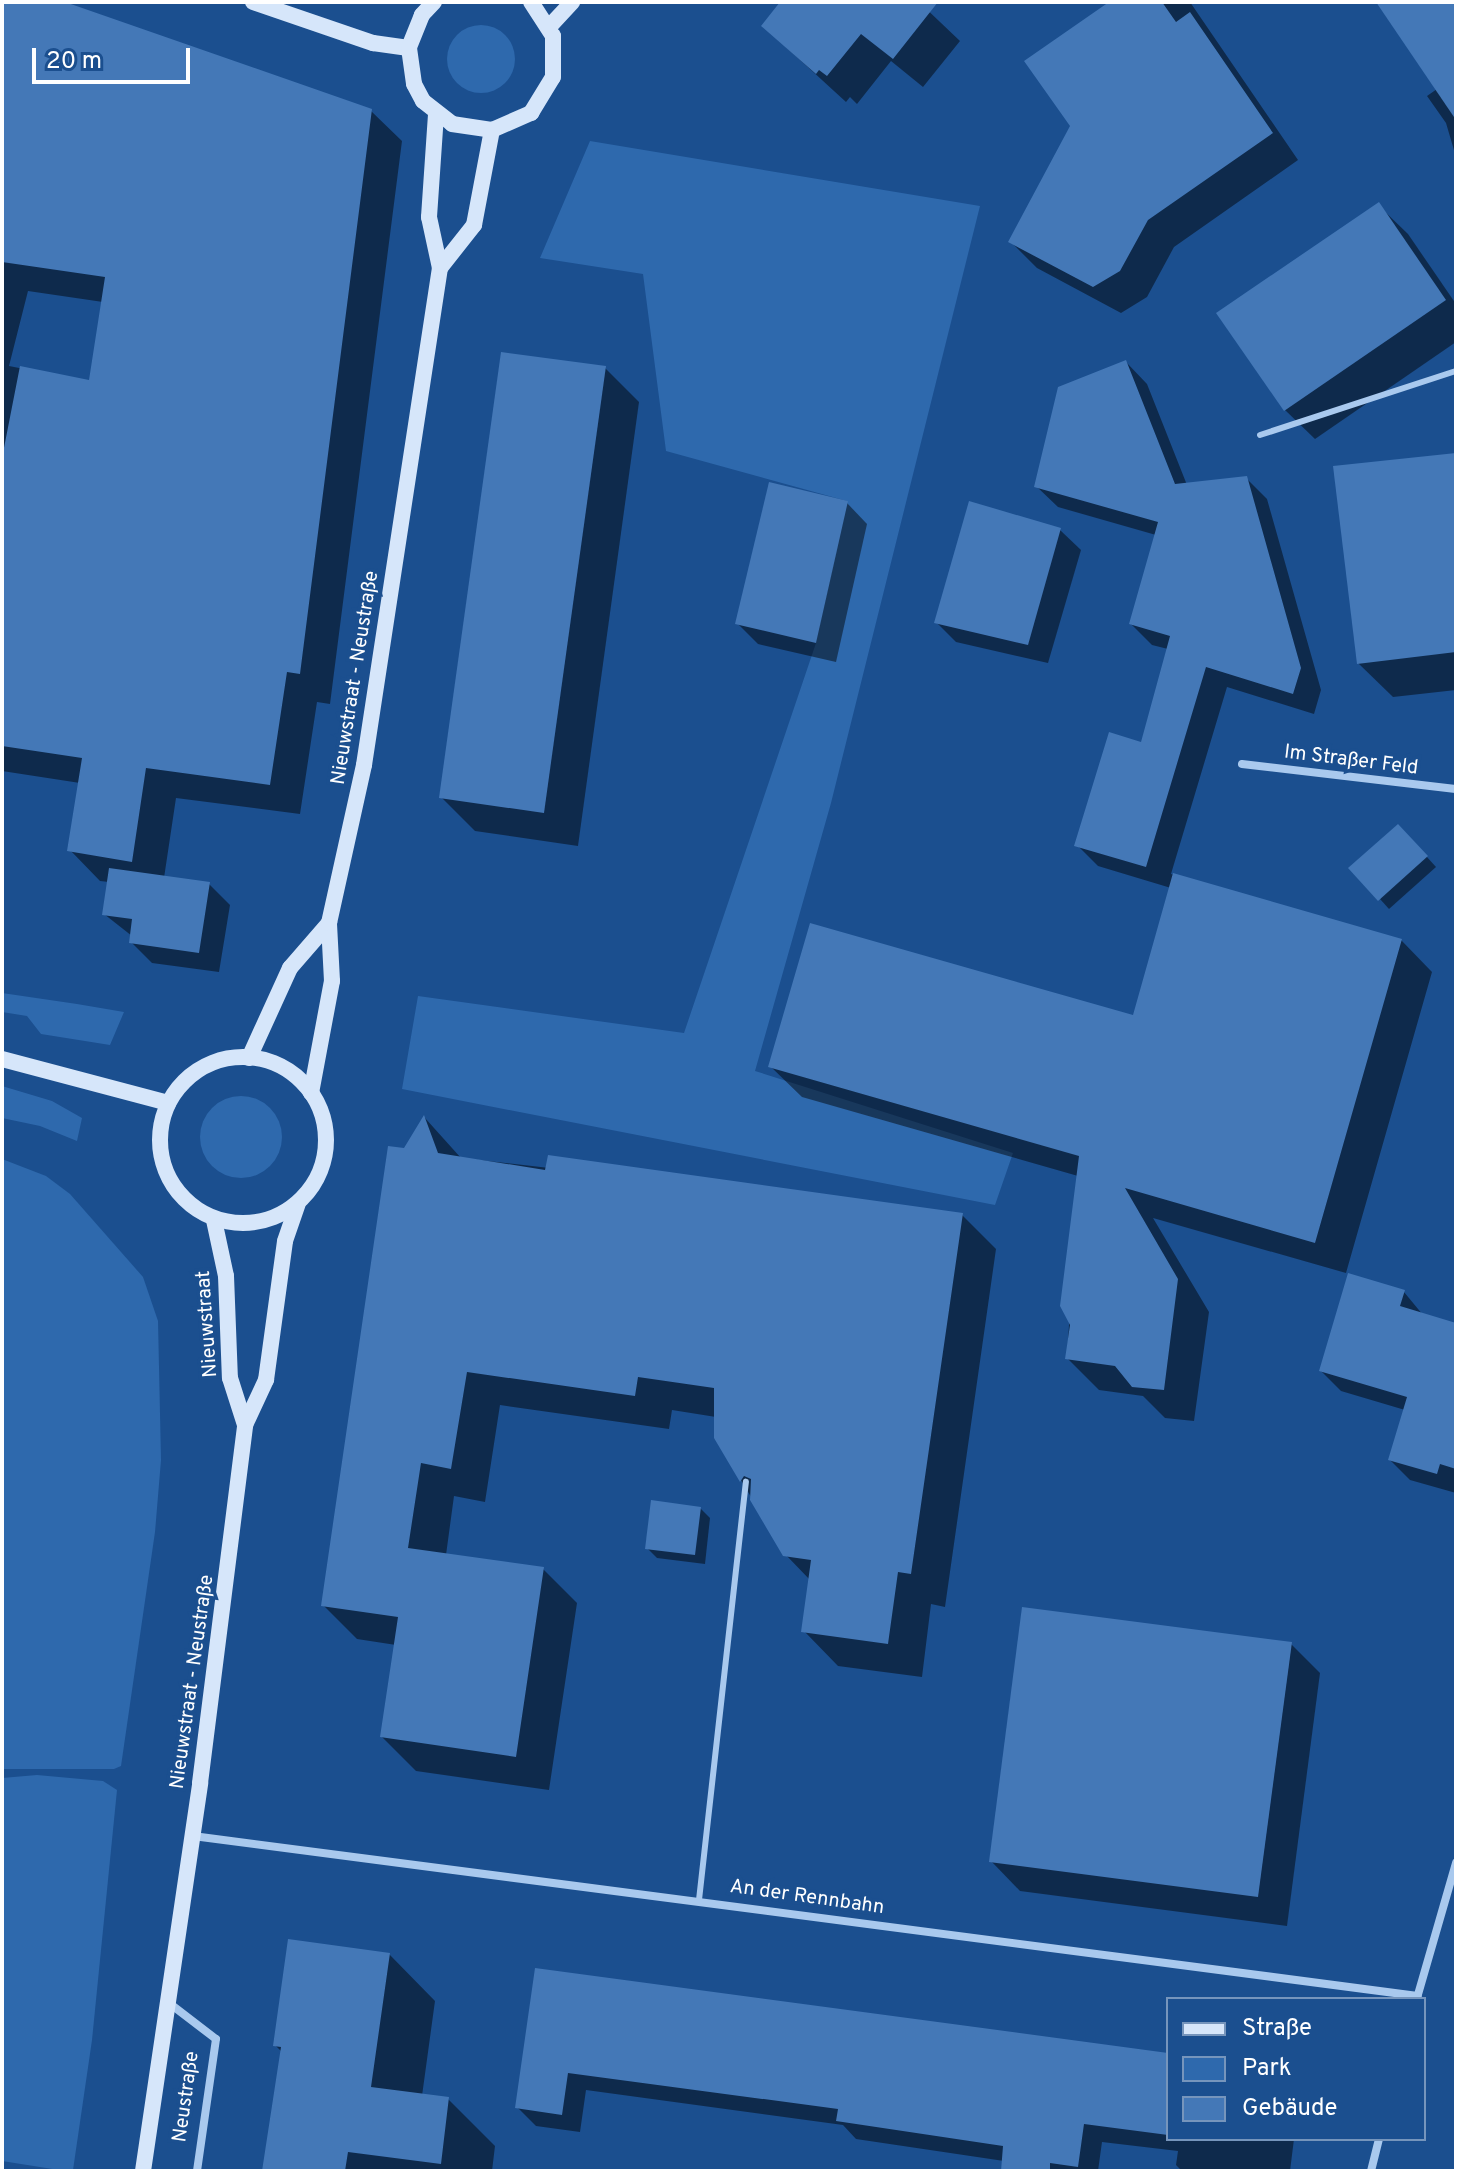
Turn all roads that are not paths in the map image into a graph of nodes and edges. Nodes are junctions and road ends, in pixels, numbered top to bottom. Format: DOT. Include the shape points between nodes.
graph roads {
  1 [pos="253,2"];
  2 [pos="434,2"];
  3 [pos="531,2"];
  4 [pos="572,2"];
  5 [pos="549,27"];
  6 [pos="409,48"];
  7 [pos="436,114"];
  8 [pos="492,130"];
  9 [pos="440,268"];
  10 [pos="1456,371"];
  11 [pos="1260,435"];
  12 [pos="1242,764"];
  13 [pos="1456,789"];
  14 [pos="329,923"];
  15 [pos="249,1058"];
  16 [pos="2,1059"];
  17 [pos="311,1093"];
  18 [pos="168,1103"];
  19 [pos="298,1204"];
  20 [pos="214,1220"];
  21 [pos="245,1425"];
  22 [pos="746,1482"];
  23 [pos="192,1836"];
  24 [pos="1456,1863"];
  25 [pos="699,1900"];
  26 [pos="1417,1997"];
  27 [pos="169,2003"];
  28 [pos="1378,2141"];
  29 [pos="143,2171"];
  30 [pos="197,2171"];
  31 [pos="1371,2171"];
  1 -- 6 [label="main road" via="373,43"];
  2 -- 6 [label="main road" via="422,15"];
  3 -- 5 [label="main road"];
  4 -- 5 [label="main road"];
  5 -- 8 [label="main road" via="556,56 545,96 513,124"];
  6 -- 7 [label="main road" via="414,84"];
  7 -- 8 [label="main road" via="452,124"];
  7 -- 9 [label="main road" via="429,217"];
  8 -- 9 [label="main road" via="474,225"];
  9 -- 14 [label="main road, Nieuwstraat - Neustraße" via="364,765"];
  10 -- 11 [label="lane"];
  12 -- 13 [label="street, Im Straßer Feld"];
  14 -- 15 [label="main road" via="290,968"];
  14 -- 17 [label="main road, Nieuwstraat - Neustraße" via="332,981"];
  15 -- 17 [label="main road" via="278,1065"];
  15 -- 18 [label="main road" via="215,1062 196,1071"];
  16 -- 18 [label="main road"];
  17 -- 19 [label="main road" via="325,1134 324,1155 313,1189"];
  18 -- 20 [label="main road" via="161,1123 164,1166 187,1201"];
  19 -- 20 [label="main road" via="259,1221"];
  19 -- 21 [label="main road, Nieuwstraat - Neustraße" via="283,1252 266,1380"];
  20 -- 21 [label="main road, Nieuwstraat" via="226,1276 230,1378"];
  21 -- 23 [label="main road, Nieuwstraat - Neustraße"];
  22 -- 25 [label="lane"];
  23 -- 25 [label="street, An der Rennbahn"];
  23 -- 27 [label="main road, Nieuwstraat - Neustraße"];
  24 -- 26 [label="street"];
  25 -- 26 [label="street, An der Rennbahn"];
  27 -- 29 [label="main road, Nieuwstraat - Neustraße"];
  27 -- 30 [label="street, Neustraße" via="216,2039"];
  28 -- 31 [label="street"];
}
